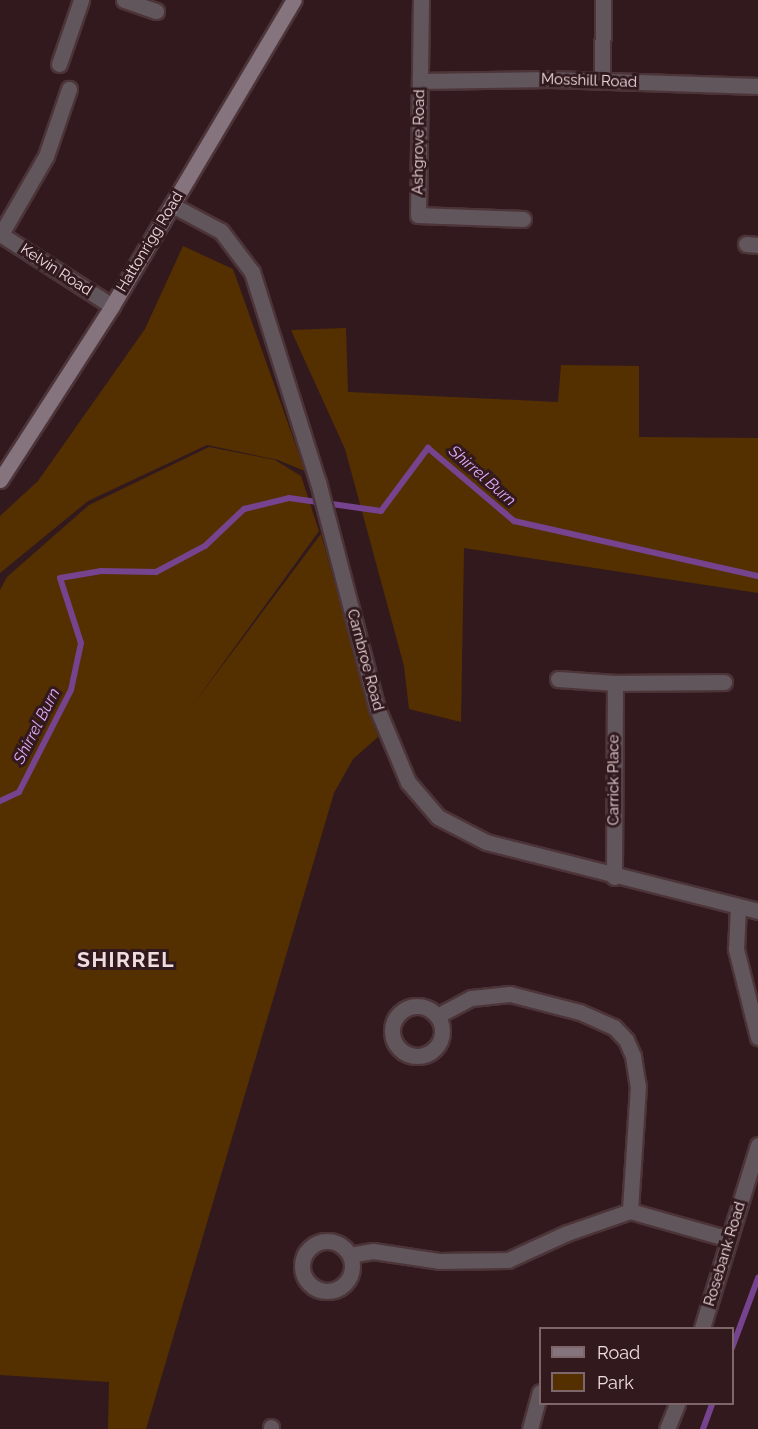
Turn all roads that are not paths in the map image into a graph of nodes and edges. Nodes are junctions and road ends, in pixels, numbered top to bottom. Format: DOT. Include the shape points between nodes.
graph roads {
  1 [pos="81,0"];
  2 [pos="124,0"];
  3 [pos="294,0"];
  4 [pos="421,0"];
  5 [pos="603,0"];
  6 [pos="156,11"];
  7 [pos="58,64"];
  8 [pos="420,81"];
  9 [pos="602,81"];
  10 [pos="758,86"];
  11 [pos="69,89"];
  12 [pos="172,205"];
  13 [pos="523,219"];
  14 [pos="1,234"];
  15 [pos="112,306"];
  16 [pos="0,480"];
  17 [pos="558,679"];
  18 [pos="615,682"];
  19 [pos="724,682"];
  20 [pos="614,877"];
  21 [pos="738,907"];
  22 [pos="758,911"];
  23 [pos="437,1016"];
  24 [pos="758,1037"];
  25 [pos="758,1145"];
  26 [pos="630,1210"];
  27 [pos="729,1239"];
  28 [pos="350,1255"];
  29 [pos="703,1327"];
  30 [pos="539,1396"];
  31 [pos="676,1405"];
  32 [pos="530,1429"];
  33 [pos="667,1429"];
  1 -- 7 [label="street"];
  2 -- 6 [label="street"];
  3 -- 12 [label="street, Hattonrigg Road"];
  4 -- 8 [label="street, Ashgrove Road"];
  5 -- 9 [label="street"];
  8 -- 9 [label="street, Mosshill Road"];
  8 -- 13 [label="street, Ashgrove Road" via="418,215"];
  9 -- 10 [label="street, Mosshill Road"];
  11 -- 14 [label="street" via="46,156"];
  12 -- 15 [label="street, Hattonrigg Road"];
  12 -- 20 [label="street, Carnbroe Road" via="221,231 252,273 318,482 377,708 408,782 430,808 460,832"];
  14 -- 15 [label="street, Kelvin Road"];
  15 -- 16 [label="street, Hattonrigg Road"];
  17 -- 18 [label="street"];
  18 -- 19 [label="street"];
  18 -- 20 [label="street, Carrick Place"];
  20 -- 21 [label="street, Carnbroe Road"];
  21 -- 22 [label="street, Carnbroe Road"];
  21 -- 24 [label="street" via="736,949"];
  23 -- 26 [label="street" via="471,998 510,994 580,1012 614,1027 633,1056 638,1086"];
  25 -- 27 [label="street, Rosebank Road"];
  26 -- 27 [label="street"];
  26 -- 28 [label="street" via="508,1260 440,1261 373,1251"];
  27 -- 29 [label="street, Rosebank Road"];
  30 -- 32 [label="street"];
  31 -- 33 [label="street"];
}
